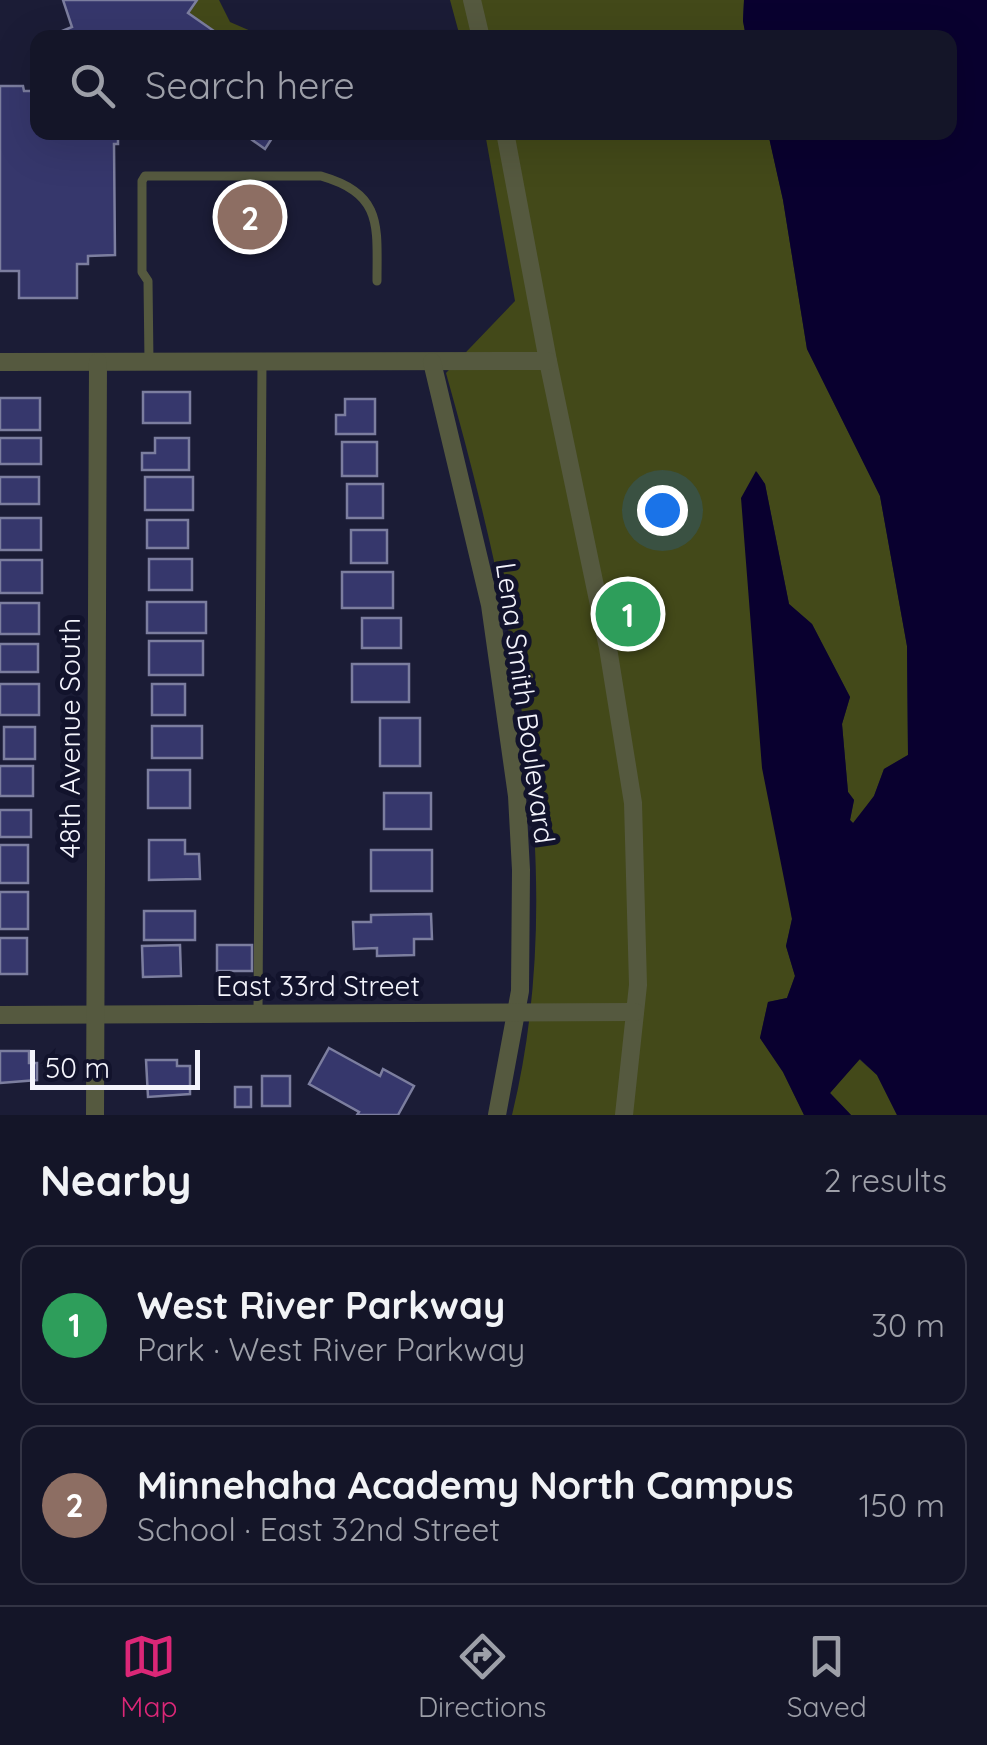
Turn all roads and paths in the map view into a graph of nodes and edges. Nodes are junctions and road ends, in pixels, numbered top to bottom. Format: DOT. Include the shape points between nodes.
graph roads {
  1 [pos="472,0"];
  2 [pos="480,30"];
  3 [pos="507,140"];
  4 [pos="377,281"];
  5 [pos="548,361"];
  6 [pos="0,362"];
  7 [pos="98,362"];
  8 [pos="149,362"];
  9 [pos="262,362"];
  10 [pos="432,362"];
  11 [pos="258,1012"];
  12 [pos="636,1012"];
  13 [pos="518,1013"];
  14 [pos="96,1014"];
  15 [pos="0,1015"];
  16 [pos="96,1115"];
  17 [pos="498,1115"];
  18 [pos="624,1115"];
  1 -- 2 [label="street"];
  3 -- 5 [label="street"];
  4 -- 8 [label="lane" via="377,223 359,192 341,182 322,176 145,176 142,272 148,282"];
  5 -- 10 [label="street"];
  5 -- 12 [label="street" via="630,786"];
  6 -- 7 [label="street"];
  7 -- 8 [label="street"];
  7 -- 14 [label="street, 48th Avenue South"];
  8 -- 9 [label="street"];
  9 -- 10 [label="street"];
  9 -- 11 [label="lane"];
  10 -- 13 [label="street, Lena Smith Boulevard" via="490,605 517,796"];
  11 -- 13 [label="street, East 33rd Street"];
  11 -- 14 [label="street, East 33rd Street"];
  12 -- 13 [label="street, East 33rd Street"];
  12 -- 18 [label="street"];
  13 -- 17 [label="street, Lena Smith Boulevard"];
  14 -- 15 [label="street, East 33rd Street"];
  14 -- 16 [label="street, 48th Avenue South"];
}
